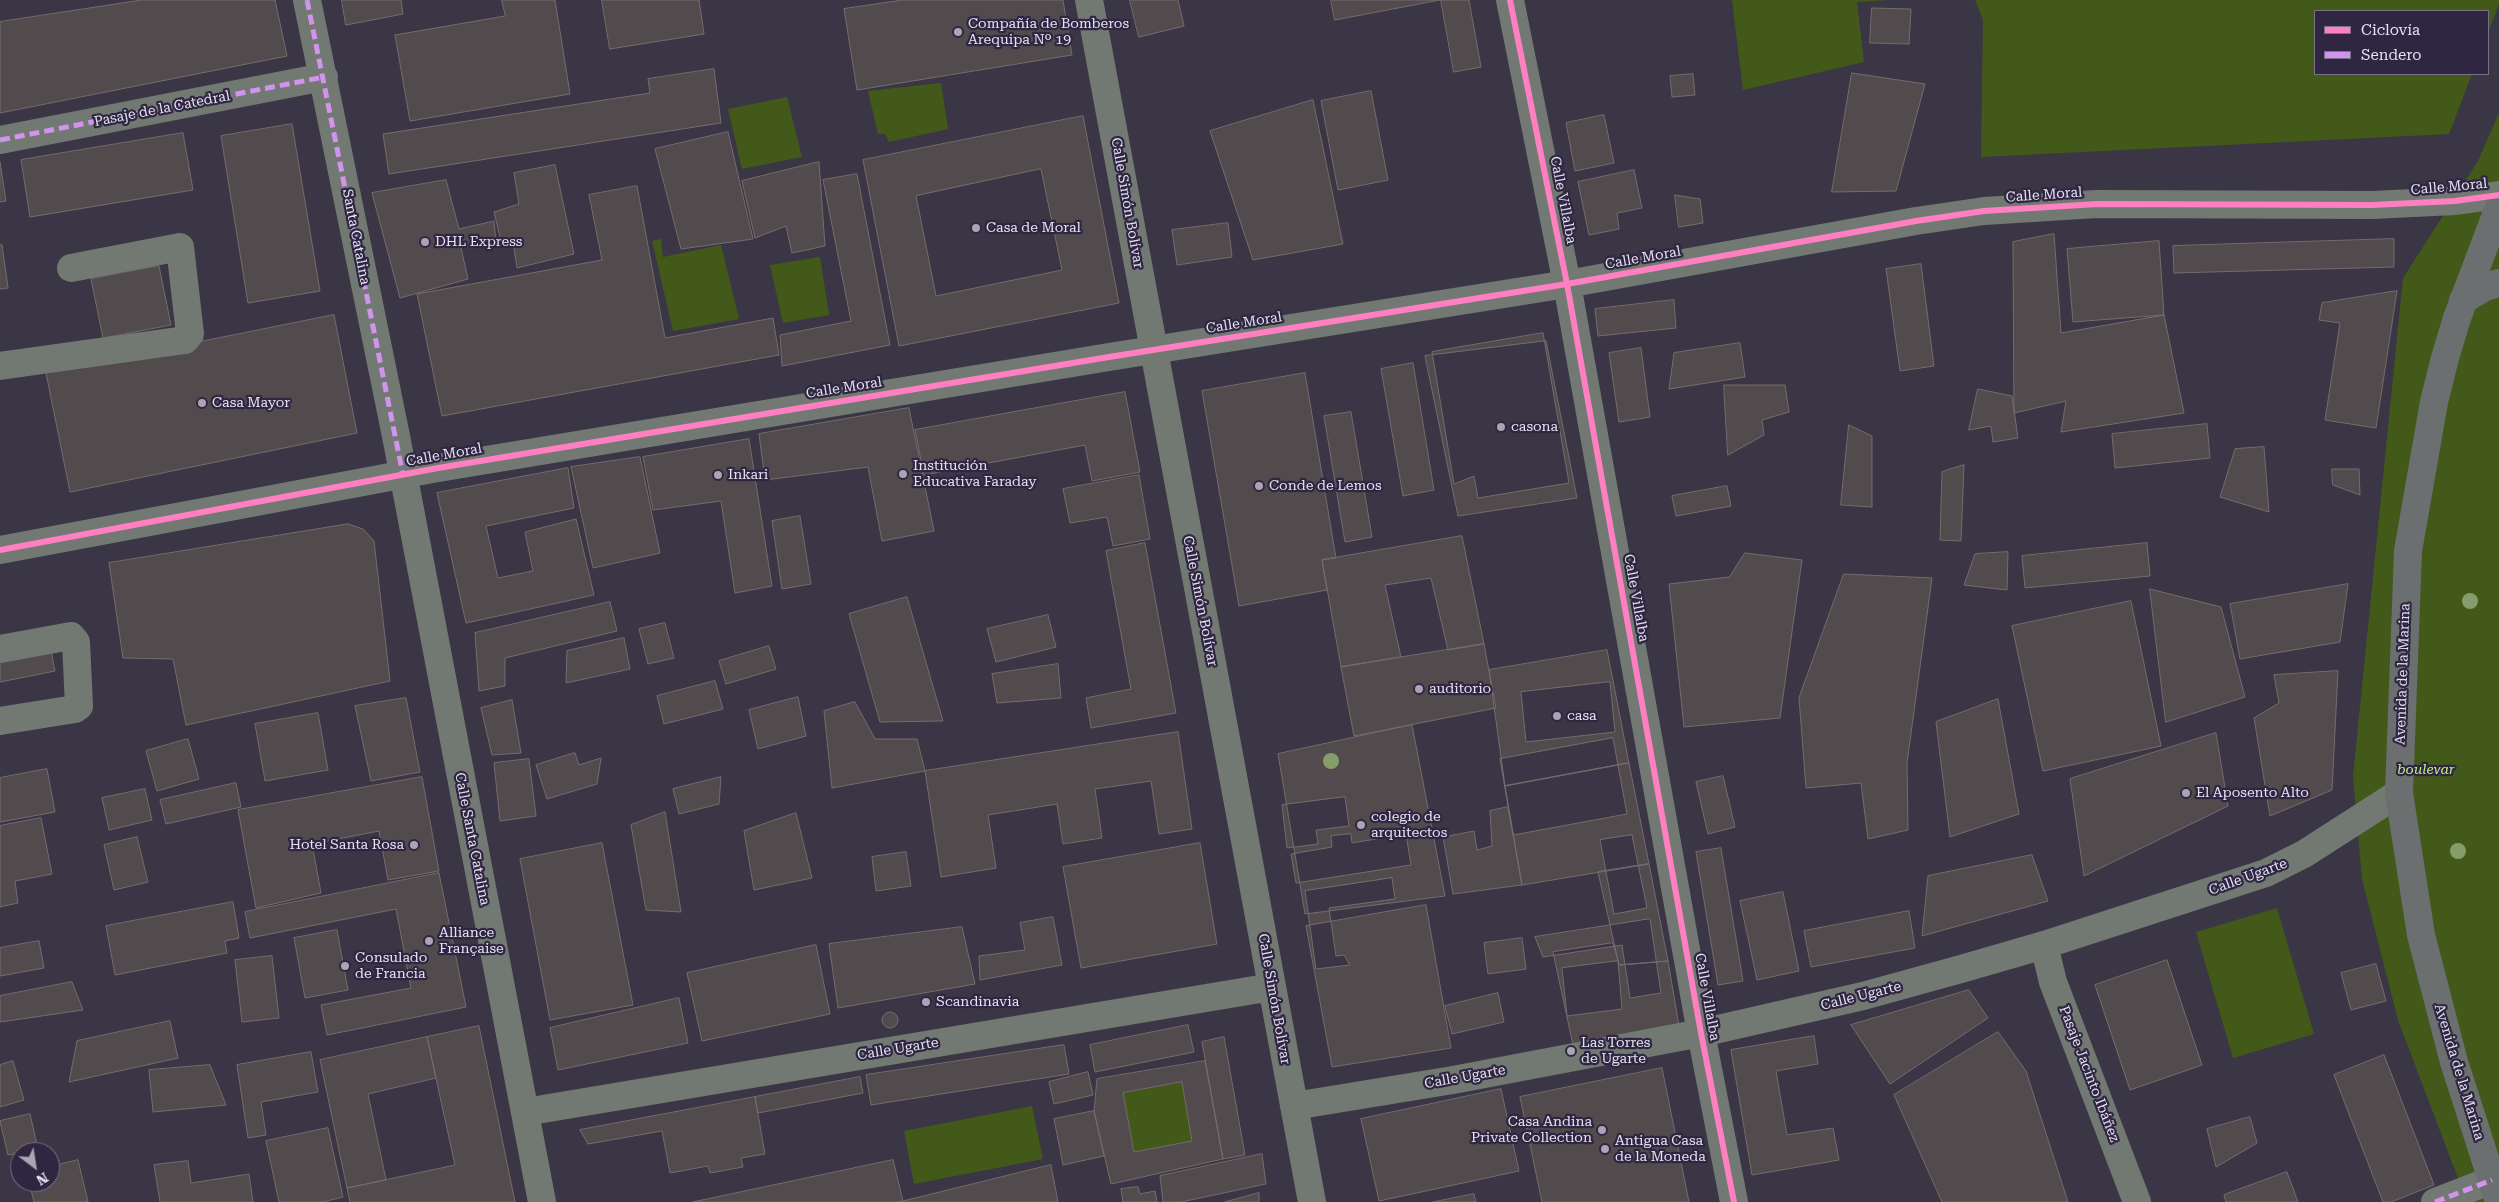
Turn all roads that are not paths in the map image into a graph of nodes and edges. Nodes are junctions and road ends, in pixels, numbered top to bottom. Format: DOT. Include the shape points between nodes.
graph roads {
  1 [pos="307,0"];
  2 [pos="1089,0"];
  3 [pos="1510,0"];
  4 [pos="324,77"];
  5 [pos="0,140"];
  6 [pos="2499,195"];
  7 [pos="2499,207"];
  8 [pos="71,268"];
  9 [pos="2499,283"];
  10 [pos="1567,284"];
  11 [pos="2463,300"];
  12 [pos="1154,350"];
  13 [pos="0,366"];
  14 [pos="403,475"];
  15 [pos="0,550"];
  16 [pos="0,649"];
  17 [pos="0,721"];
  18 [pos="2399,793"];
  19 [pos="2044,945"];
  20 [pos="1272,987"];
  21 [pos="1701,1033"];
  22 [pos="1294,1106"];
  23 [pos="525,1112"];
  24 [pos="2496,1191"];
  25 [pos="542,1202"];
  26 [pos="1312,1202"];
  27 [pos="1734,1202"];
  28 [pos="2137,1202"];
  29 [pos="2435,1202"];
  1 -- 4 [label="street, Santa Catalina"];
  2 -- 12 [label="street, Calle Simón Bolívar"];
  3 -- 10 [label="street, Calle Villalba"];
  4 -- 5 [label="street, Pasaje de la Catedral"];
  4 -- 14 [label="street, Santa Catalina"];
  6 -- 10 [label="street, Calle Moral" via="2455,201 2372,205 2097,204 1984,211"];
  7 -- 11 [label="main road, Avenida de la Marina"];
  8 -- 13 [label="street" via="180,247 190,334 185,340"];
  9 -- 11 [label="main road"];
  10 -- 12 [label="street, Calle Moral"];
  10 -- 21 [label="street, Calle Villalba"];
  11 -- 18 [label="main road, Avenida de la Marina" via="2434,402 2408,550"];
  12 -- 14 [label="street, Calle Moral"];
  12 -- 20 [label="street, Calle Simón Bolívar"];
  14 -- 15 [label="street, Calle Moral"];
  14 -- 23 [label="street, Calle Santa Catalina"];
  16 -- 17 [label="street" via="71,636 76,642 79,706"];
  18 -- 19 [label="street, Calle Ugarte" via="2304,854 2266,873"];
  18 -- 24 [label="main road, Avenida de la Marina" via="2421,935 2454,1062"];
  19 -- 21 [label="street, Calle Ugarte" via="1863,996"];
  19 -- 28 [label="street, Pasaje Jacinto Ibáñez" via="2054,982"];
  20 -- 22 [label="street, Calle Simón Bolívar"];
  20 -- 23 [label="street, Calle Ugarte"];
  21 -- 22 [label="street, Calle Ugarte"];
  21 -- 27 [label="street, Calle Villalba"];
  22 -- 26 [label="street, Calle Simón Bolívar"];
  23 -- 25 [label="street, Calle Santa Catalina"];
  24 -- 29 [label="street"];
}
